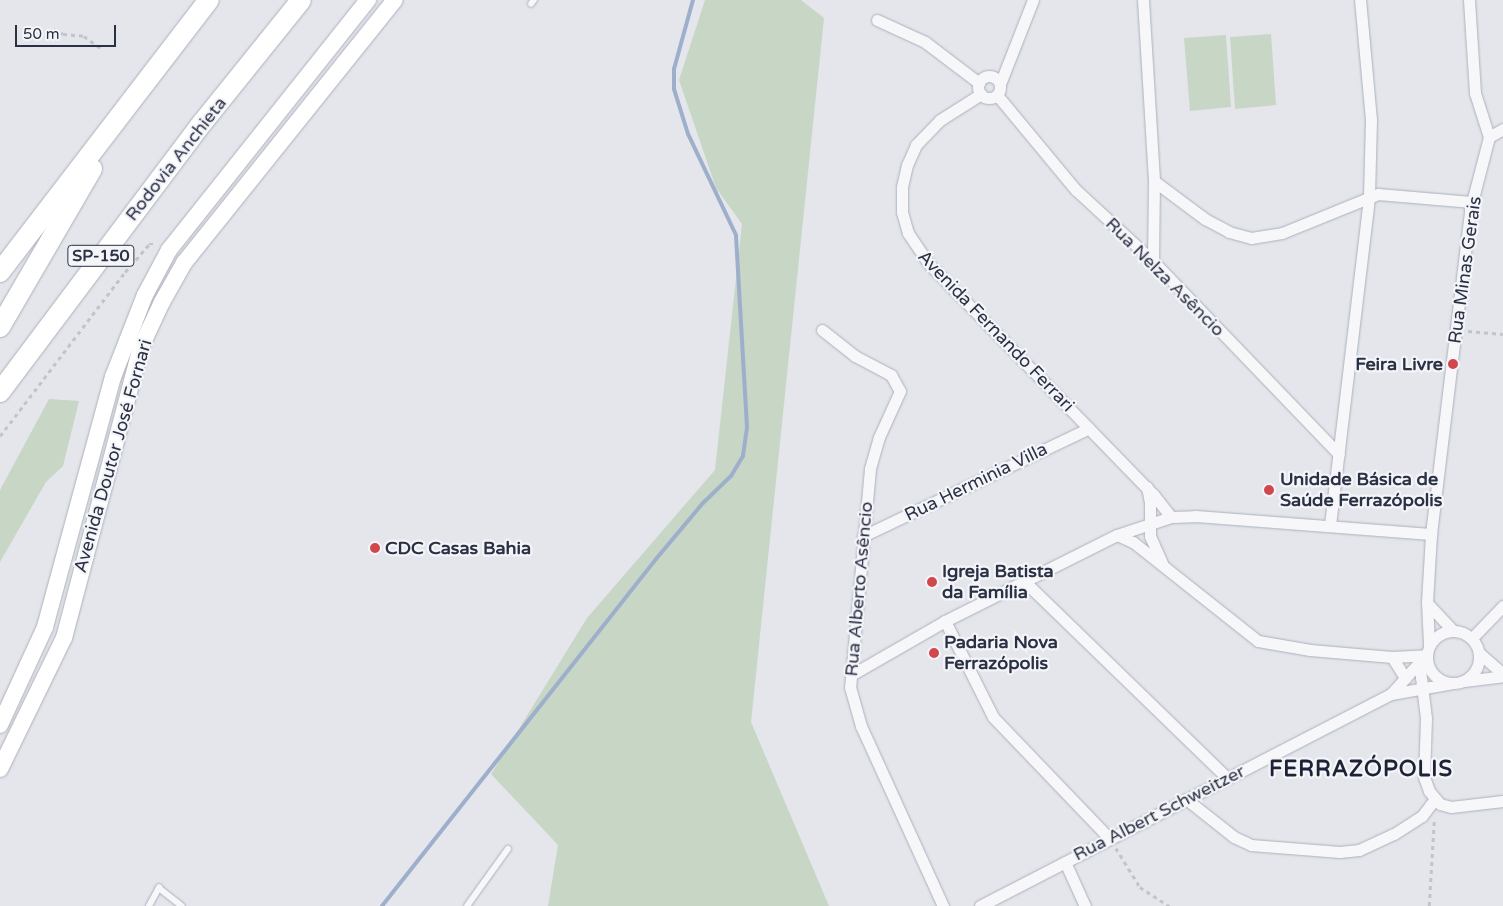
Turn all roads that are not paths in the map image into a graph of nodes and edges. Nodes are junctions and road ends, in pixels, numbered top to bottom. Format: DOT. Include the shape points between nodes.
graph roads {
  1 [pos="209,0"];
  2 [pos="302,0"];
  3 [pos="368,0"];
  4 [pos="395,0"];
  5 [pos="1033,0"];
  6 [pos="1143,0"];
  7 [pos="1360,0"];
  8 [pos="1469,0"];
  9 [pos="877,20"];
  10 [pos="1014,49"];
  11 [pos="990,76"];
  12 [pos="980,88"];
  13 [pos="998,90"];
  14 [pos="135,96"];
  15 [pos="1503,129"];
  16 [pos="1489,138"];
  17 [pos="1154,181"];
  18 [pos="1369,196"];
  19 [pos="1472,202"];
  20 [pos="1153,261"];
  21 [pos="0,272"];
  22 [pos="0,327"];
  23 [pos="822,330"];
  24 [pos="0,392"];
  25 [pos="1089,428"];
  26 [pos="1339,454"];
  27 [pos="1147,487"];
  28 [pos="1170,517"];
  29 [pos="1150,522"];
  30 [pos="1330,526"];
  31 [pos="1431,534"];
  32 [pos="1117,535"];
  33 [pos="863,536"];
  34 [pos="1169,572"];
  35 [pos="1024,581"];
  36 [pos="1427,602"];
  37 [pos="1503,606"];
  38 [pos="945,620"];
  39 [pos="1452,630"];
  40 [pos="1472,638"];
  41 [pos="1425,653"];
  42 [pos="1479,653"];
  43 [pos="1392,657"];
  44 [pos="851,675"];
  45 [pos="1503,675"];
  46 [pos="1405,678"];
  47 [pos="1458,682"];
  48 [pos="1423,688"];
  49 [pos="1391,694"];
  50 [pos="0,725"];
  51 [pos="0,769"];
  52 [pos="1226,778"];
  53 [pos="1186,799"];
  54 [pos="1435,800"];
  55 [pos="1503,801"];
  56 [pos="1110,838"];
  57 [pos="508,849"];
  58 [pos="1065,862"];
  59 [pos="944,904"];
  60 [pos="149,906"];
  61 [pos="182,906"];
  62 [pos="467,906"];
  63 [pos="980,906"];
  64 [pos="1085,906"];
  1 -- 14 [label="highway, SP-150"];
  2 -- 24 [label="highway, Rodovia Anchieta / SP-150" via="197,130"];
  3 -- 50 [label="street, Avenida Doutor José Fornari" via="169,250 123,347 45,627"];
  4 -- 51 [label="street, Avenida Doutor José Fornari" via="184,263 162,302 140,347 64,638"];
  5 -- 10 [label="street"];
  6 -- 17 [label="street"];
  7 -- 18 [label="street" via="1371,120"];
  8 -- 16 [label="street" via="1475,93"];
  9 -- 12 [label="street" via="925,42"];
  10 -- 11 [label="street, Avenida Fernando Ferrari"];
  10 -- 13 [label="street"];
  11 -- 12 [label="street, Avenida Fernando Ferrari"];
  11 -- 13 [label="street, Rua Nelza Asêncio"];
  12 -- 13 [label="street" via="987,98"];
  12 -- 25 [label="street, Avenida Fernando Ferrari" via="940,120 916,145 904,177 901,200 904,223 913,243 928,263"];
  13 -- 20 [label="street, Rua Nelza Asêncio" via="1046,158"];
  14 -- 21 [label="highway, SP-150"];
  14 -- 22 [label="highway, SP-150"];
  15 -- 16 [label="street"];
  16 -- 19 [label="street, Rua Minas Gerais"];
  17 -- 18 [label="street" via="1205,220 1251,238 1282,233"];
  17 -- 20 [label="street"];
  18 -- 19 [label="street" via="1387,193"];
  18 -- 26 [label="street"];
  19 -- 31 [label="street, Rua Minas Gerais"];
  20 -- 26 [label="street, Rua Nelza Asêncio"];
  23 -- 33 [label="street, Rua Alberto Asêncio" via="855,356 891,375 900,391 875,447"];
  25 -- 27 [label="street, Avenida Fernando Ferrari"];
  25 -- 33 [label="street, Rua Herminia Villa"];
  26 -- 30 [label="street"];
  27 -- 28 [label="street, Avenida Fernando Ferrari"];
  27 -- 29 [label="street"];
  28 -- 29 [label="street"];
  28 -- 30 [label="street"];
  29 -- 32 [label="street"];
  29 -- 34 [label="street" via="1151,542"];
  30 -- 31 [label="street"];
  31 -- 36 [label="street, Rua Minas Gerais"];
  32 -- 34 [label="street" via="1133,542"];
  32 -- 35 [label="street"];
  33 -- 44 [label="street, Rua Alberto Asêncio"];
  34 -- 43 [label="street" via="1258,641 1273,646"];
  35 -- 38 [label="street"];
  35 -- 52 [label="street"];
  36 -- 39 [label="street"];
  36 -- 41 [label="street, Rua Minas Gerais"];
  37 -- 40 [label="street"];
  38 -- 44 [label="street"];
  38 -- 56 [label="street" via="993,717"];
  39 -- 40 [label="street"];
  39 -- 41 [label="street" via="1441,633"];
  40 -- 42 [label="street"];
  41 -- 43 [label="street"];
  41 -- 46 [label="street, Rua Albert Schweitzer"];
  41 -- 47 [label="street" via="1428,667 1435,677"];
  41 -- 48 [label="street, Rua Minas Gerais"];
  42 -- 45 [label="street"];
  42 -- 47 [label="street" via="1477,668"];
  43 -- 46 [label="street"];
  44 -- 59 [label="street, Rua Alberto Asêncio" via="850,687 862,726"];
  45 -- 47 [label="street, Rua Albert Schweitzer"];
  46 -- 49 [label="street, Rua Albert Schweitzer"];
  47 -- 48 [label="street, Rua Albert Schweitzer"];
  48 -- 49 [label="street, Rua Albert Schweitzer"];
  48 -- 54 [label="street, Rua Minas Gerais" via="1426,718 1424,777"];
  49 -- 52 [label="street, Rua Albert Schweitzer"];
  52 -- 53 [label="street, Rua Albert Schweitzer"];
  53 -- 54 [label="street" via="1234,837 1252,846 1340,852 1359,850 1394,834 1422,816"];
  53 -- 56 [label="street, Rua Albert Schweitzer"];
  54 -- 55 [label="street" via="1451,807"];
  56 -- 58 [label="street, Rua Albert Schweitzer"];
  57 -- 62 [label="lane"];
  58 -- 63 [label="street, Rua Albert Schweitzer"];
  58 -- 64 [label="street"];
  60 -- 61 [label="lane" via="159,888"];
}
